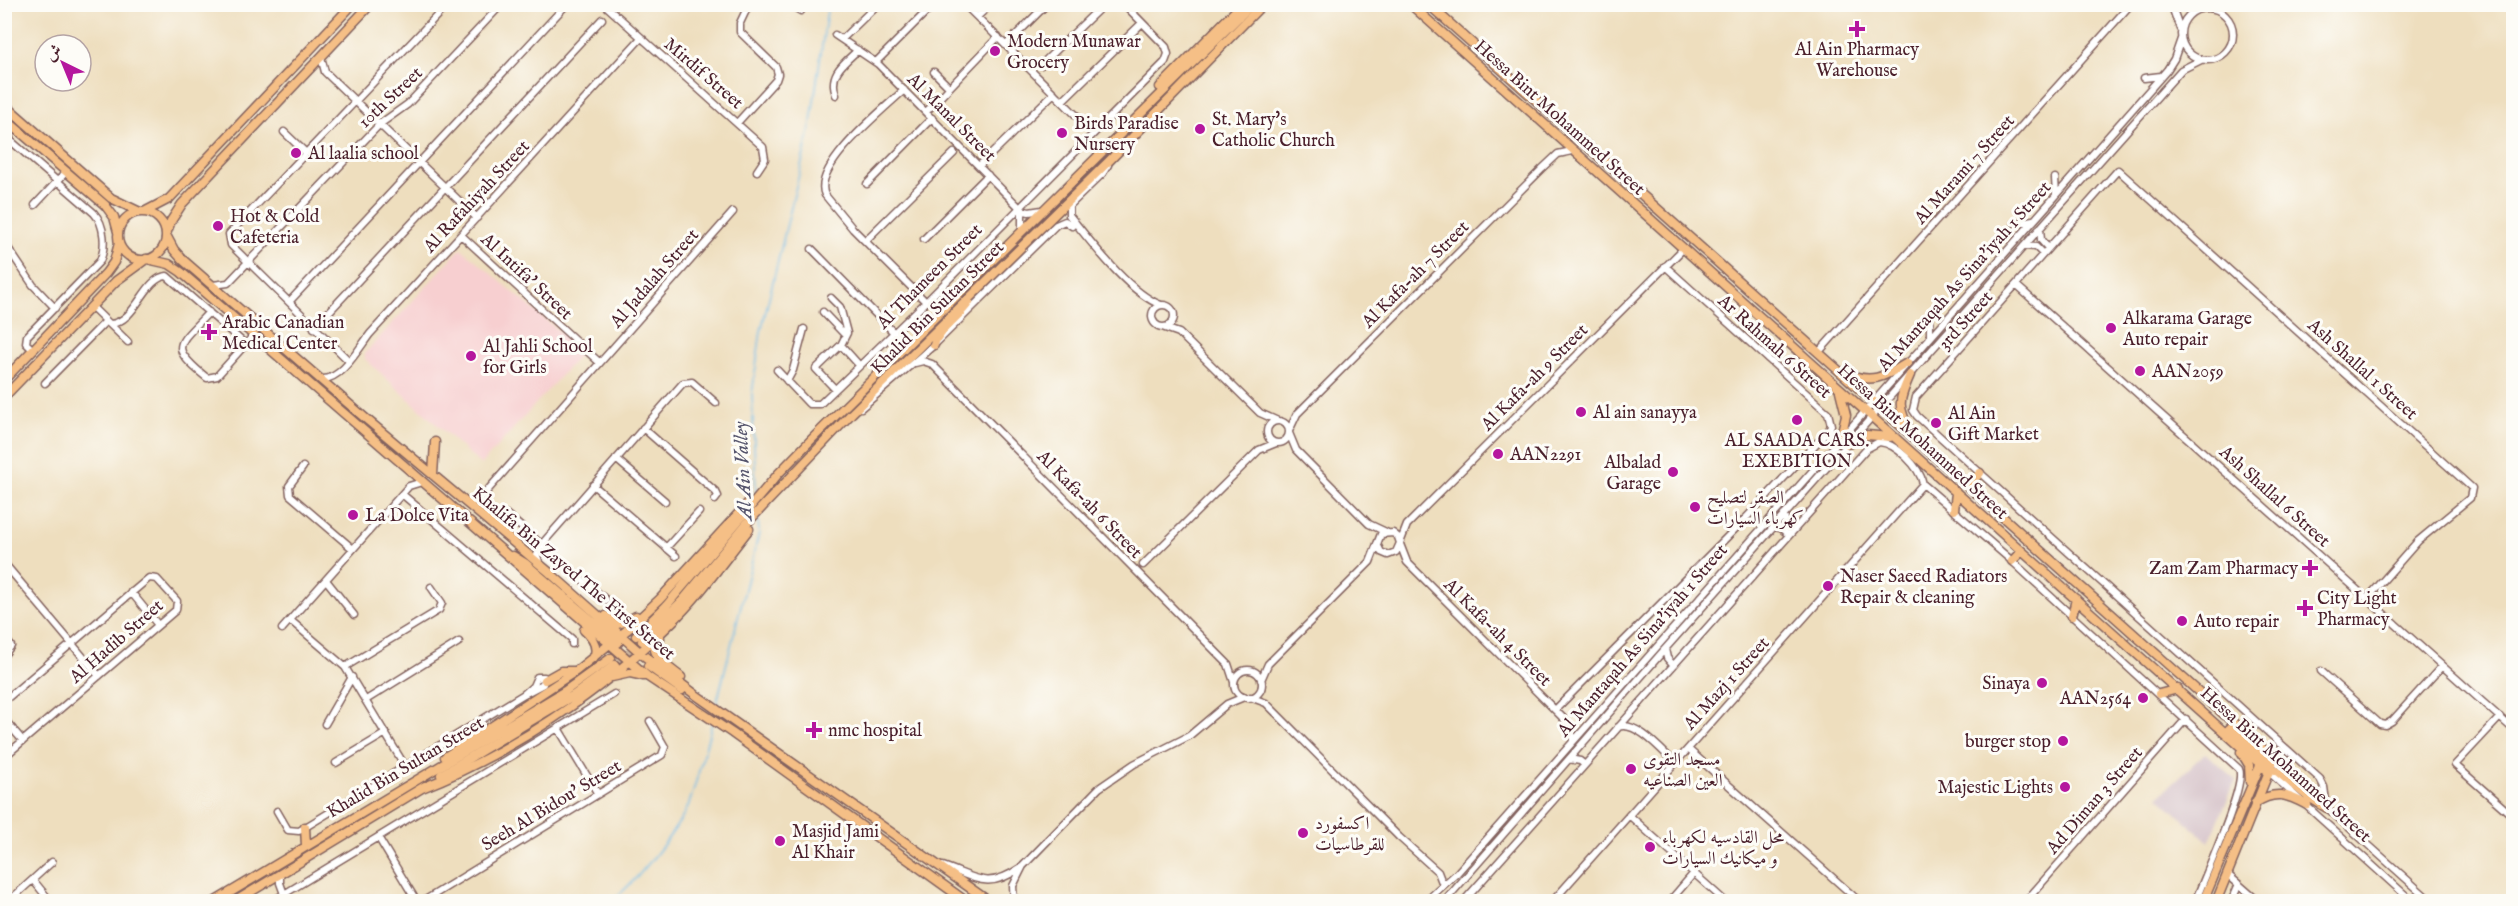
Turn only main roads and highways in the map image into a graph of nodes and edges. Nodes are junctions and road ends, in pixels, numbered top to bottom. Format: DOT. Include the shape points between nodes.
graph roads {
  1 [pos="353,4"];
  2 [pos="371,4"];
  3 [pos="1242,4"];
  4 [pos="1252,4"];
  5 [pos="1263,4"];
  6 [pos="1270,4"];
  7 [pos="1410,4"];
  8 [pos="1428,4"];
  9 [pos="4,104"];
  10 [pos="1147,106"];
  11 [pos="1154,116"];
  12 [pos="4,119"];
  13 [pos="142,212"];
  14 [pos="118,232"];
  15 [pos="166,235"];
  16 [pos="119,243"];
  17 [pos="146,259"];
  18 [pos="976,291"];
  19 [pos="933,346"];
  20 [pos="1906,363"];
  21 [pos="1834,367"];
  22 [pos="1910,375"];
  23 [pos="4,380"];
  24 [pos="1839,388"];
  25 [pos="4,397"];
  26 [pos="1841,436"];
  27 [pos="1895,439"];
  28 [pos="1914,439"];
  29 [pos="435,442"];
  30 [pos="1848,444"];
  31 [pos="1980,473"];
  32 [pos="433,475"];
  33 [pos="1968,486"];
  34 [pos="1956,493"];
  35 [pos="1954,510"];
  36 [pos="718,550"];
  37 [pos="501,551"];
  38 [pos="2022,551"];
  39 [pos="2012,561"];
  40 [pos="521,569"];
  41 [pos="549,572"];
  42 [pos="681,576"];
  43 [pos="694,598"];
  44 [pos="2076,599"];
  45 [pos="2072,616"];
  46 [pos="639,639"];
  47 [pos="614,640"];
  48 [pos="633,656"];
  49 [pos="594,657"];
  50 [pos="576,671"];
  51 [pos="648,677"];
  52 [pos="545,680"];
  53 [pos="604,681"];
  54 [pos="2178,689"];
  55 [pos="694,694"];
  56 [pos="2159,694"];
  57 [pos="2207,717"];
  58 [pos="2234,742"];
  59 [pos="2263,758"];
  60 [pos="2271,765"];
  61 [pos="426,773"];
  62 [pos="422,788"];
  63 [pos="2250,788"];
  64 [pos="2255,804"];
  65 [pos="2307,805"];
  66 [pos="2327,808"];
  67 [pos="2234,825"];
  68 [pos="305,827"];
  69 [pos="2222,836"];
  70 [pos="306,846"];
  71 [pos="214,902"];
  72 [pos="234,902"];
  73 [pos="967,902"];
  74 [pos="990,902"];
  75 [pos="2203,902"];
  76 [pos="2216,902"];
  1 -- 13 [label="main road" via="169,199"];
  2 -- 15 [label="main road" via="182,204"];
  3 -- 10 [label="main road" via="1172,73"];
  4 -- 10 [label="main road, Khalid Bin Sultan Street"];
  5 -- 11 [label="main road, Khalid Bin Sultan Street"];
  6 -- 11 [label="main road"];
  7 -- 24 [label="main road, Hessa Bint Mohammed Street"];
  8 -- 21 [label="main road, Hessa Bint Mohammed Street"];
  9 -- 13 [label="main road" via="111,198"];
  10 -- 36 [label="main road, Khalid Bin Sultan Street" via="779,473"];
  11 -- 18 [label="main road, Khalid Bin Sultan Street"];
  12 -- 14 [label="main road" via="108,209"];
  13 -- 14 [label="main road" via="126,218"];
  13 -- 15 [label="main road" via="160,220"];
  14 -- 16 [label="main road"];
  15 -- 17 [label="main road" via="161,249"];
  15 -- 32 [label="main road, Khalifa Bin Zayed The First Street" via="177,254 227,299"];
  16 -- 17 [label="main road" via="127,254"];
  16 -- 23 [label="main road" via="106,273"];
  17 -- 25 [label="main road" via="91,306"];
  17 -- 37 [label="main road, Khalifa Bin Zayed The First Street" via="175,267"];
  18 -- 19 [label="main road"];
  18 -- 36 [label="main road, Khalid Bin Sultan Street"];
  20 -- 21 [label="main road" via="1887,376 1871,380"];
  21 -- 28 [label="main road, Hessa Bint Mohammed Street"];
  22 -- 28 [label="main road" via="1900,406"];
  24 -- 26 [label="main road" via="1846,412"];
  24 -- 27 [label="main road, Hessa Bint Mohammed Street"];
  27 -- 30 [label="main road" via="1871,434"];
  27 -- 34 [label="main road, Hessa Bint Mohammed Street"];
  28 -- 33 [label="main road, Hessa Bint Mohammed Street"];
  29 -- 32 [label="main road"];
  31 -- 33 [label="main road"];
  32 -- 41 [label="main road, Khalifa Bin Zayed The First Street"];
  33 -- 59 [label="main road, Hessa Bint Mohammed Street"];
  34 -- 35 [label="main road"];
  34 -- 38 [label="main road, Hessa Bint Mohammed Street"];
  36 -- 42 [label="main road"];
  36 -- 43 [label="main road"];
  36 -- 46 [label="main road, Khalid Bin Sultan Street"];
  37 -- 40 [label="main road, Khalifa Bin Zayed The First Street"];
  37 -- 47 [label="main road" via="526,564"];
  38 -- 39 [label="main road"];
  38 -- 44 [label="main road, Hessa Bint Mohammed Street"];
  40 -- 47 [label="main road, Khalifa Bin Zayed The First Street"];
  40 -- 49 [label="main road" via="537,589 591,636"];
  41 -- 42 [label="main road" via="618,624 633,619"];
  41 -- 47 [label="main road, Khalifa Bin Zayed The First Street"];
  42 -- 47 [label="main road"];
  43 -- 48 [label="main road"];
  43 -- 55 [label="main road" via="655,646 659,660 683,679"];
  44 -- 45 [label="main road"];
  44 -- 54 [label="main road, Hessa Bint Mohammed Street"];
  47 -- 48 [label="main road, Khalifa Bin Zayed The First Street"];
  47 -- 48 [label="main road, Khalifa Bin Zayed The First Street"];
  47 -- 49 [label="main road"];
  48 -- 51 [label="main road, Khalifa Bin Zayed The First Street"];
  48 -- 53 [label="main road"];
  48 -- 55 [label="main road" via="670,684"];
  49 -- 50 [label="main road"];
  50 -- 52 [label="main road" via="561,671"];
  50 -- 61 [label="main road" via="466,742"];
  51 -- 53 [label="main road" via="624,674"];
  51 -- 73 [label="main road, Khalifa Bin Zayed The First Street"];
  53 -- 62 [label="main road" via="534,729 459,772"];
  54 -- 56 [label="main road"];
  54 -- 57 [label="main road, Hessa Bint Mohammed Street"];
  55 -- 74 [label="main road"];
  57 -- 58 [label="main road, Hessa Bint Mohammed Street"];
  57 -- 59 [label="main road" via="2222,723"];
  58 -- 59 [label="main road, Hessa Bint Mohammed Street"];
  58 -- 63 [label="main road" via="2249,765"];
  59 -- 60 [label="main road, Hessa Bint Mohammed Street"];
  59 -- 60 [label="main road, Hessa Bint Mohammed Street"];
  59 -- 63 [label="main road"];
  60 -- 64 [label="main road"];
  60 -- 66 [label="main road"];
  61 -- 62 [label="main road, Khalid Bin Sultan Street" via="614,660 574,695"];
  61 -- 70 [label="main road, Khalid Bin Sultan Street"];
  62 -- 72 [label="main road, Khalid Bin Sultan Street"];
  63 -- 67 [label="main road"];
  64 -- 65 [label="main road" via="2278,794"];
  64 -- 76 [label="main road"];
  67 -- 69 [label="main road"];
  67 -- 75 [label="main road"];
  68 -- 70 [label="main road"];
  70 -- 71 [label="main road, Khalid Bin Sultan Street"];
}
